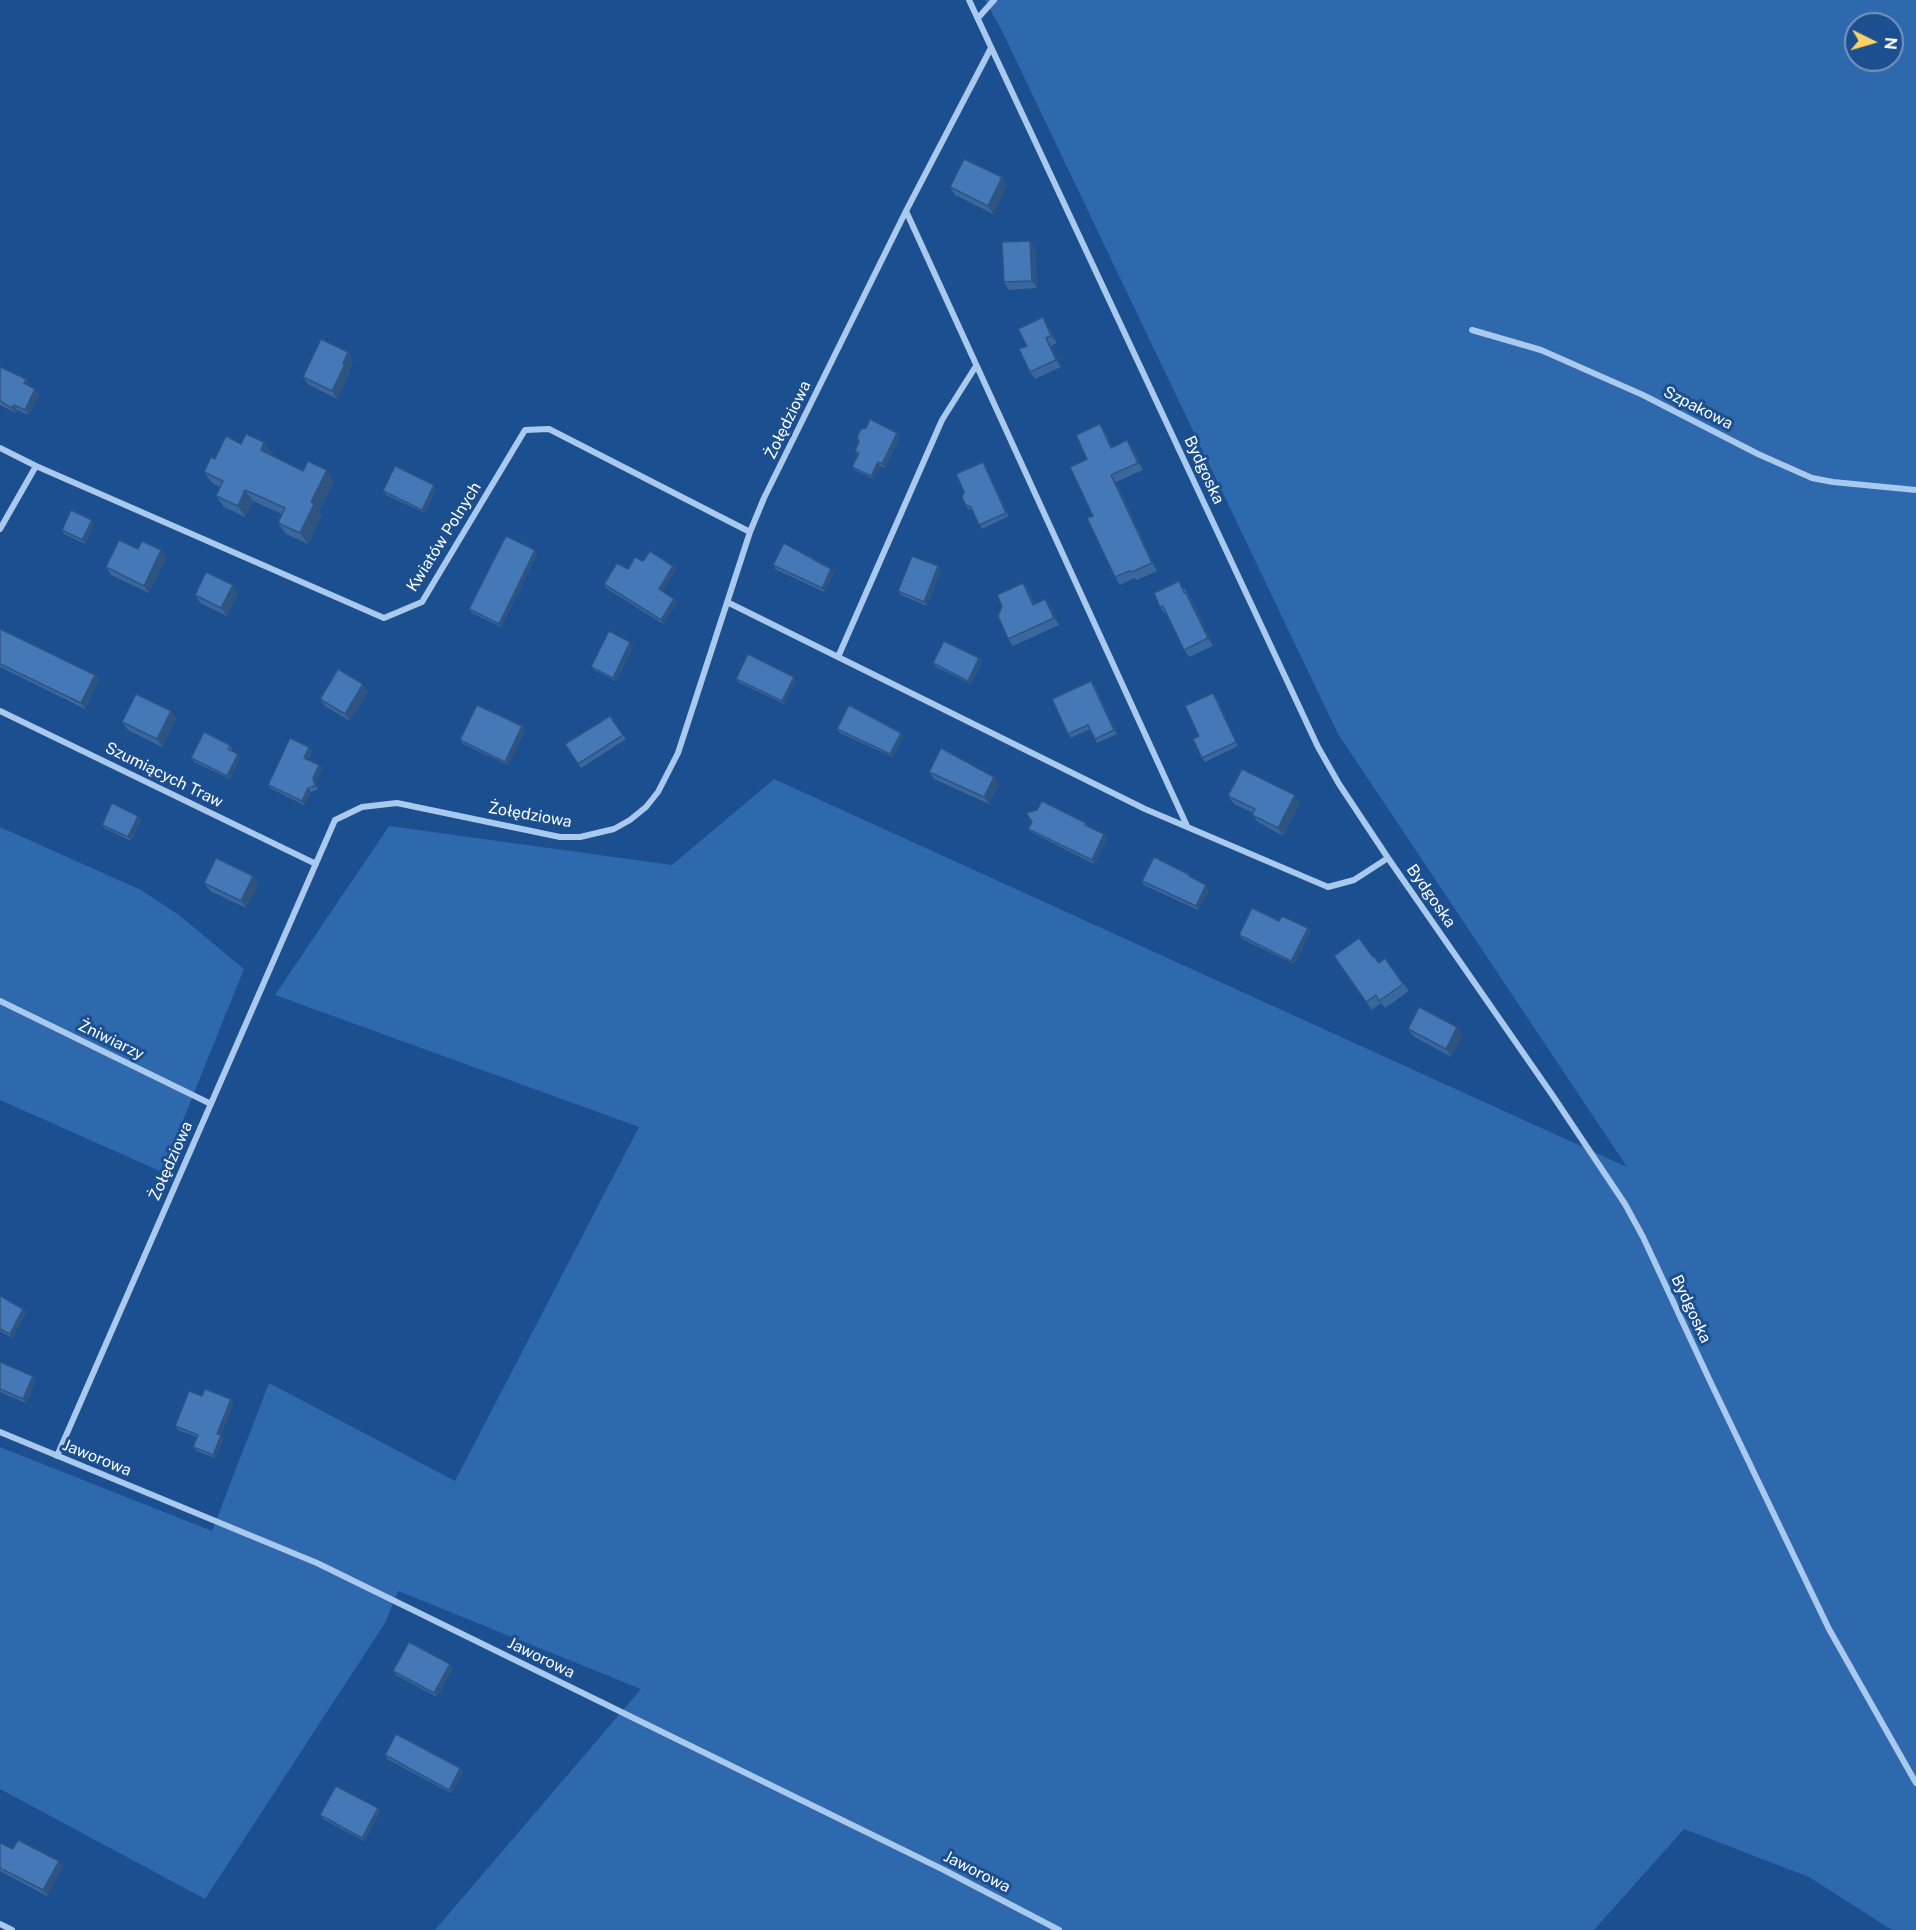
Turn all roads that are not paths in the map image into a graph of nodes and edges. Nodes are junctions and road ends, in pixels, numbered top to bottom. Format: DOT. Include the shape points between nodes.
graph roads {
  1 [pos="969,0"];
  2 [pos="994,0"];
  3 [pos="978,18"];
  4 [pos="991,48"];
  5 [pos="906,211"];
  6 [pos="1472,330"];
  7 [pos="976,366"];
  8 [pos="0,448"];
  9 [pos="36,466"];
  10 [pos="1916,490"];
  11 [pos="0,529"];
  12 [pos="750,532"];
  13 [pos="727,602"];
  14 [pos="838,657"];
  15 [pos="0,711"];
  16 [pos="1188,827"];
  17 [pos="1388,858"];
  18 [pos="316,864"];
  19 [pos="0,1001"];
  20 [pos="211,1104"];
  21 [pos="0,1432"];
  22 [pos="57,1456"];
  23 [pos="1916,1783"];
  24 [pos="0,1924"];
  25 [pos="12,1930"];
  26 [pos="1059,1930"];
  1 -- 3 [label="street, Bydgoska"];
  2 -- 3 [label="street"];
  3 -- 4 [label="street, Bydgoska"];
  4 -- 5 [label="street, Żołędziowa"];
  4 -- 17 [label="street, Bydgoska" via="1318,747"];
  5 -- 7 [label="street"];
  5 -- 12 [label="street, Żołędziowa"];
  6 -- 10 [label="street, Szpakowa" via="1541,350 1812,478"];
  7 -- 14 [label="street" via="942,420"];
  7 -- 16 [label="street"];
  8 -- 9 [label="street, Kwiatów Polnych"];
  9 -- 11 [label="street"];
  9 -- 12 [label="street, Kwiatów Polnych" via="384,618 422,602 525,430 549,429"];
  12 -- 13 [label="street, Żołędziowa"];
  13 -- 14 [label="street"];
  13 -- 18 [label="street, Żołędziowa" via="678,753 658,792 630,820 595,834 560,837 398,803 362,807 335,820"];
  14 -- 16 [label="street"];
  15 -- 18 [label="street, Szumiących Traw"];
  16 -- 17 [label="street" via="1328,886 1353,880"];
  17 -- 23 [label="street, Bydgoska" via="1625,1204 1829,1629"];
  18 -- 20 [label="street, Żołędziowa"];
  19 -- 20 [label="street, Żniwiarzy"];
  20 -- 22 [label="street, Żołędziowa"];
  21 -- 22 [label="street, Jaworowa"];
  22 -- 26 [label="street, Jaworowa" via="317,1563"];
  24 -- 25 [label="street"];
}
